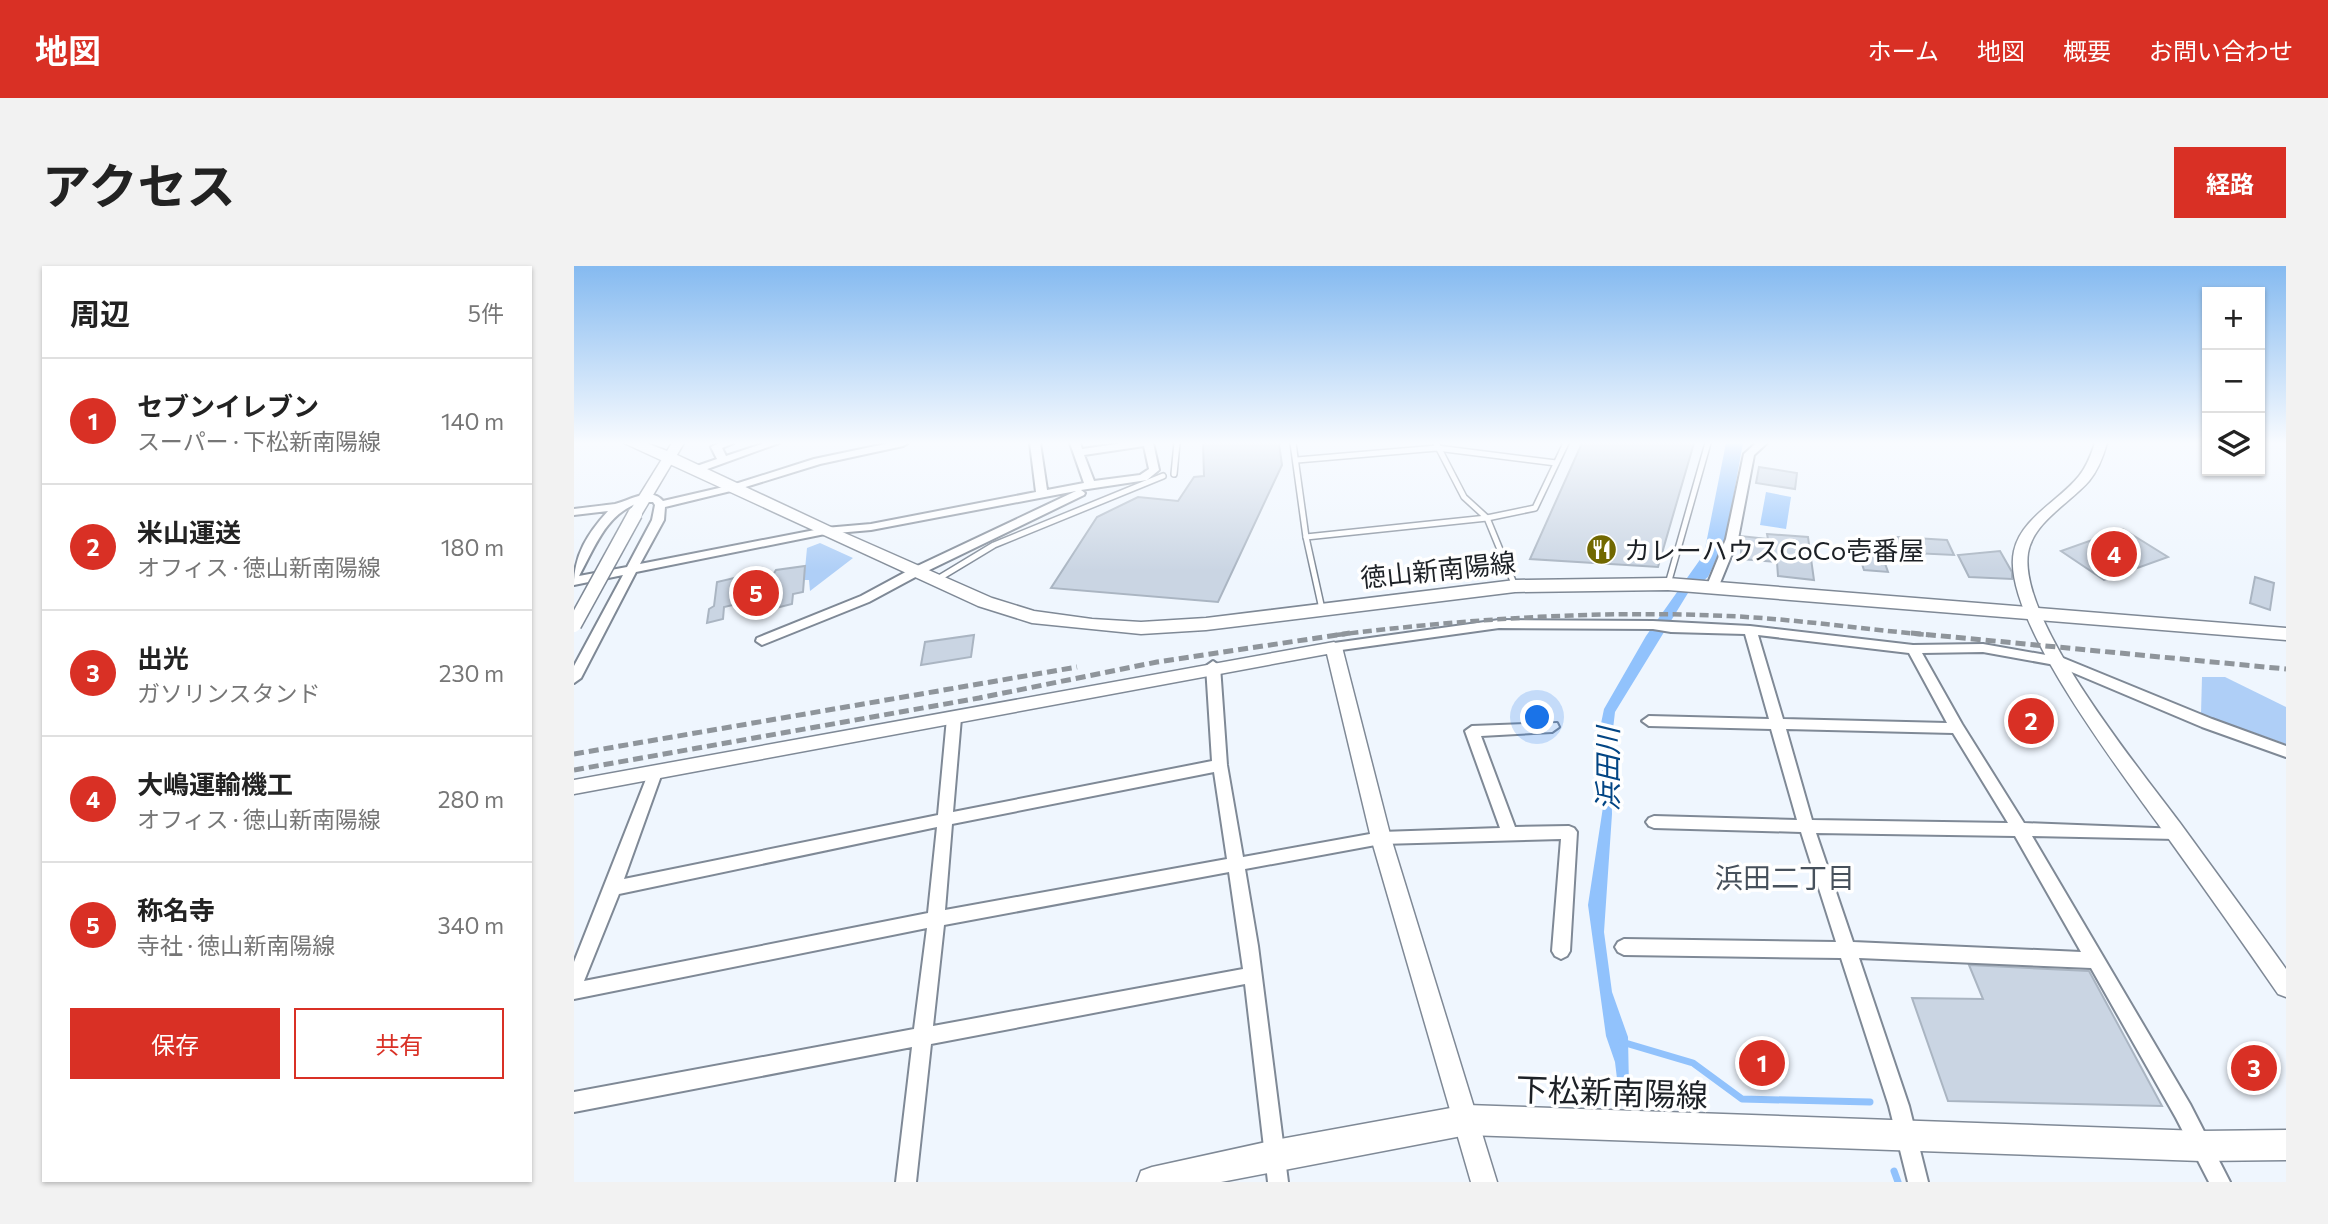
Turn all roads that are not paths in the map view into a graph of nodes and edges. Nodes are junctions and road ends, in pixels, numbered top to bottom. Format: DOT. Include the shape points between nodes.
graph roads {
  1 [pos="653,486"];
  2 [pos="733,486"];
  3 [pos="740,486"];
  4 [pos="1041,486"];
  5 [pos="1087,486"];
  6 [pos="1091,486"];
  7 [pos="1139,486"];
  8 [pos="1300,486"];
  9 [pos="1458,486"];
  10 [pos="1545,486"];
  11 [pos="1698,486"];
  12 [pos="1743,486"];
  13 [pos="2079,486"];
  14 [pos="736,487"];
  15 [pos="1042,495"];
  16 [pos="646,497"];
  17 [pos="660,505"];
  18 [pos="615,507"];
  19 [pos="574,512"];
  20 [pos="1488,518"];
  21 [pos="825,531"];
  22 [pos="1306,537"];
  23 [pos="630,569"];
  24 [pos="917,571"];
  25 [pos="574,575"];
  26 [pos="936,580"];
  27 [pos="574,581"];
  28 [pos="1674,585"];
  29 [pos="1515,586"];
  30 [pos="1707,588"];
  31 [pos="1322,609"];
  32 [pos="2036,614"];
  33 [pos="574,625"];
  34 [pos="1750,631"];
  35 [pos="2286,635"];
  36 [pos="762,641"];
  37 [pos="1334,647"];
  38 [pos="1913,649"];
  39 [pos="2058,661"];
  40 [pos="1213,666"];
  41 [pos="574,678"];
  42 [pos="954,718"];
  43 [pos="1649,721"];
  44 [pos="1776,723"];
  45 [pos="1552,727"];
  46 [pos="1957,728"];
  47 [pos="2286,752"];
  48 [pos="1220,765"];
  49 [pos="655,774"];
  50 [pos="574,787"];
  51 [pos="945,819"];
  52 [pos="1654,822"];
  53 [pos="1807,828"];
  54 [pos="2019,828"];
  55 [pos="2176,833"];
  56 [pos="1510,834"];
  57 [pos="1381,838"];
  58 [pos="1234,863"];
  59 [pos="613,888"];
  60 [pos="936,920"];
  61 [pos="1624,947"];
  62 [pos="1849,950"];
  63 [pos="1561,951"];
  64 [pos="2096,960"];
  65 [pos="1252,975"];
  66 [pos="574,983"];
  67 [pos="2286,987"];
  68 [pos="574,991"];
  69 [pos="922,1038"];
  70 [pos="574,1102"];
  71 [pos="1467,1120"];
  72 [pos="1908,1137"];
  73 [pos="2286,1145"];
  74 [pos="2201,1146"];
  75 [pos="1277,1169"];
  76 [pos="906,1182"];
  77 [pos="1152,1182"];
  78 [pos="1484,1182"];
  79 [pos="1918,1182"];
  80 [pos="2220,1182"];
  1 -- 16 [label="street"];
  2 -- 14 [label="main road, 徳山新南陽線"];
  3 -- 14 [label="street"];
  4 -- 15 [label="street"];
  5 -- 15 [label="street"];
  6 -- 24 [label="street"];
  7 -- 26 [label="lane" via="994,545"];
  8 -- 22 [label="lane"];
  9 -- 20 [label="lane"];
  10 -- 20 [label="lane" via="1535,508"];
  11 -- 28 [label="lane"];
  12 -- 30 [label="street" via="1732,539"];
  13 -- 32 [label="street" via="2031,529 2021,551 2024,584"];
  14 -- 17 [label="street"];
  14 -- 21 [label="main road, 徳山新南陽線"];
  15 -- 21 [label="street" via="872,527"];
  16 -- 17 [label="street"];
  16 -- 18 [label="street"];
  16 -- 33 [label="street, bridge"];
  17 -- 23 [label="street" via="659,520"];
  18 -- 19 [label="street"];
  18 -- 25 [label="street"];
  20 -- 22 [label="lane"];
  20 -- 29 [label="lane"];
  21 -- 23 [label="street"];
  21 -- 24 [label="main road, 徳山新南陽線"];
  22 -- 31 [label="lane"];
  23 -- 27 [label="street"];
  23 -- 41 [label="street"];
  24 -- 26 [label="main road, 徳山新南陽線"];
  24 -- 36 [label="street" via="865,599"];
  26 -- 31 [label="main road, 徳山新南陽線" via="1032,617 1092,625 1206,624"];
  28 -- 29 [label="main road, 徳山新南陽線"];
  28 -- 30 [label="main road, 徳山新南陽線"];
  29 -- 31 [label="main road, 徳山新南陽線"];
  30 -- 32 [label="main road, 徳山新南陽線"];
  32 -- 35 [label="main road, 徳山新南陽線"];
  32 -- 39 [label="street"];
  34 -- 37 [label="street" via="1499,624"];
  34 -- 38 [label="street"];
  34 -- 44 [label="street"];
  37 -- 40 [label="street"];
  37 -- 57 [label="street"];
  38 -- 39 [label="street" via="1983,648"];
  38 -- 46 [label="street"];
  39 -- 47 [label="street"];
  39 -- 55 [label="street" via="2077,696"];
  40 -- 42 [label="street"];
  40 -- 48 [label="street"];
  42 -- 49 [label="street"];
  42 -- 51 [label="street"];
  43 -- 44 [label="street"];
  44 -- 46 [label="street"];
  44 -- 53 [label="street"];
  45 -- 56 [label="street" via="1472,731"];
  46 -- 54 [label="street"];
  48 -- 51 [label="street"];
  48 -- 58 [label="street"];
  49 -- 50 [label="street"];
  49 -- 59 [label="street"];
  51 -- 59 [label="street"];
  51 -- 60 [label="street"];
  52 -- 53 [label="street"];
  53 -- 54 [label="street"];
  53 -- 62 [label="street"];
  54 -- 55 [label="street"];
  54 -- 64 [label="street"];
  55 -- 67 [label="street"];
  56 -- 57 [label="street"];
  56 -- 63 [label="street" via="1569,832"];
  57 -- 58 [label="street"];
  57 -- 71 [label="street"];
  58 -- 60 [label="street"];
  58 -- 65 [label="street"];
  59 -- 66 [label="street"];
  60 -- 68 [label="street"];
  60 -- 69 [label="street"];
  61 -- 62 [label="street"];
  62 -- 64 [label="street"];
  62 -- 72 [label="street"];
  64 -- 74 [label="street"];
  65 -- 69 [label="street"];
  65 -- 75 [label="street"];
  69 -- 70 [label="street"];
  69 -- 76 [label="street"];
  71 -- 72 [label="main road, 下松新南陽線"];
  71 -- 75 [label="main road, 下松新南陽線"];
  71 -- 78 [label="street"];
  72 -- 74 [label="main road, 下松新南陽線"];
  72 -- 79 [label="street"];
  73 -- 74 [label="main road, 下松新南陽線"];
  74 -- 80 [label="street"];
  75 -- 77 [label="main road, 下松新南陽線"];
}
